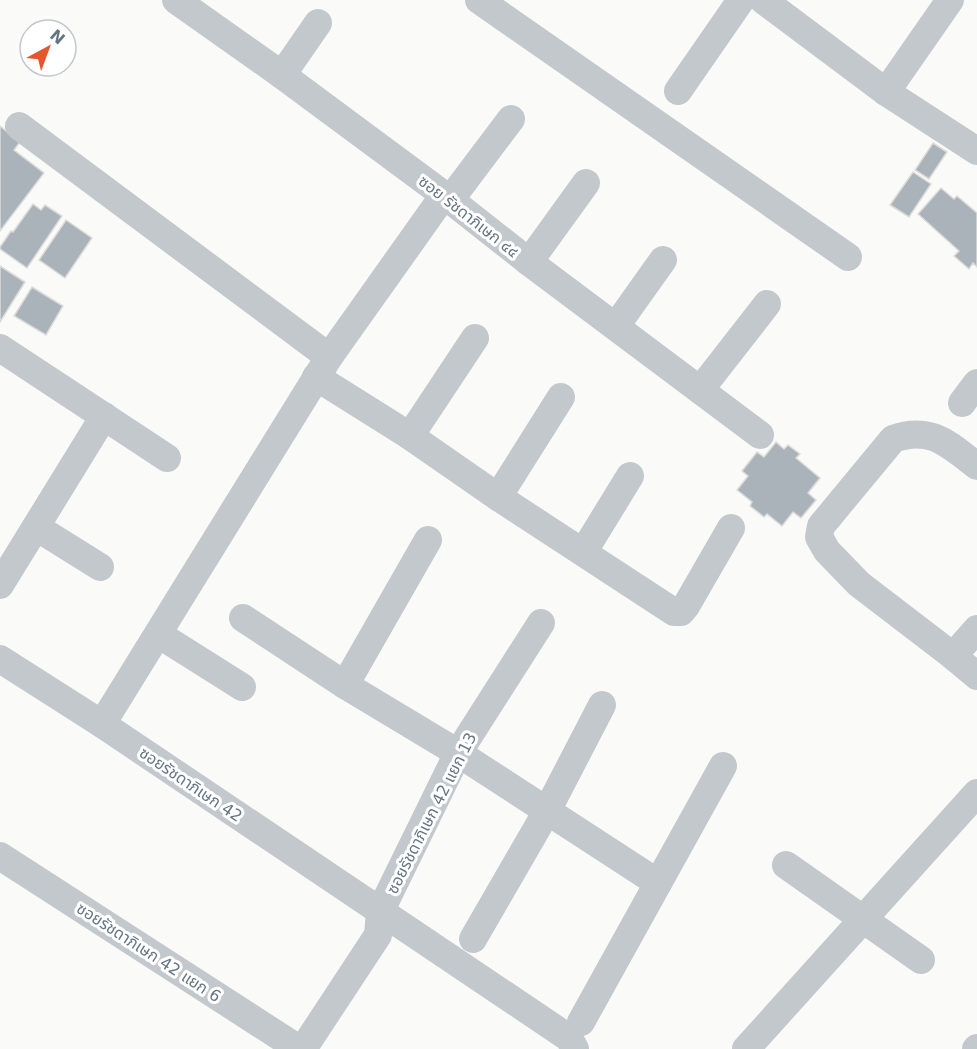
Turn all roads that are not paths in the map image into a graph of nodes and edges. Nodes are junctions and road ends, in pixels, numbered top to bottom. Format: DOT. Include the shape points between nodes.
graph roads {
  1 [pos="176,0"];
  2 [pos="479,0"];
  3 [pos="741,0"];
  4 [pos="763,0"];
  5 [pos="950,0"];
  6 [pos="318,23"];
  7 [pos="282,75"];
  8 [pos="678,91"];
  9 [pos="886,92"];
  10 [pos="511,119"];
  11 [pos="19,126"];
  12 [pos="977,151"];
  13 [pos="586,183"];
  14 [pos="447,198"];
  15 [pos="848,256"];
  16 [pos="663,260"];
  17 [pos="529,262"];
  18 [pos="767,304"];
  19 [pos="616,326"];
  20 [pos="475,338"];
  21 [pos="0,348"];
  22 [pos="322,367"];
  23 [pos="700,390"];
  24 [pos="561,398"];
  25 [pos="104,416"];
  26 [pos="760,435"];
  27 [pos="410,436"];
  28 [pos="167,458"];
  29 [pos="977,466"];
  30 [pos="630,476"];
  31 [pos="498,497"];
  32 [pos="36,527"];
  33 [pos="731,528"];
  34 [pos="428,540"];
  35 [pos="584,551"];
  36 [pos="100,567"];
  37 [pos="0,585"];
  38 [pos="243,618"];
  39 [pos="541,623"];
  40 [pos="977,629"];
  41 [pos="158,634"];
  42 [pos="954,656"];
  43 [pos="0,658"];
  44 [pos="977,676"];
  45 [pos="345,685"];
  46 [pos="242,687"];
  47 [pos="602,705"];
  48 [pos="102,724"];
  49 [pos="458,753"];
  50 [pos="723,766"];
  51 [pos="977,793"];
  52 [pos="547,811"];
  53 [pos="0,856"];
  54 [pos="786,865"];
  55 [pos="658,883"];
  56 [pos="380,912"];
  57 [pos="861,919"];
  58 [pos="473,939"];
  59 [pos="921,960"];
  60 [pos="581,1022"];
  61 [pos="301,1049"];
  62 [pos="575,1049"];
  63 [pos="746,1049"];
  1 -- 7 [label="street, ซอย รัชดาภิเษก ๔๔"];
  2 -- 15 [label="street"];
  3 -- 8 [label="street"];
  4 -- 9 [label="street"];
  5 -- 9 [label="street"];
  6 -- 7 [label="street"];
  7 -- 14 [label="street, ซอย รัชดาภิเษก ๔๔"];
  9 -- 12 [label="street"];
  10 -- 14 [label="street"];
  11 -- 22 [label="street"];
  13 -- 17 [label="street"];
  14 -- 17 [label="street, ซอย รัชดาภิเษก ๔๔"];
  14 -- 22 [label="street"];
  16 -- 19 [label="street"];
  17 -- 19 [label="street, ซอย รัชดาภิเษก ๔๔"];
  18 -- 23 [label="street"];
  19 -- 23 [label="street, ซอย รัชดาภิเษก ๔๔"];
  20 -- 27 [label="street"];
  21 -- 25 [label="street"];
  22 -- 27 [label="street"];
  22 -- 41 [label="street"];
  23 -- 26 [label="street, ซอย รัชดาภิเษก ๔๔"];
  24 -- 31 [label="street"];
  25 -- 28 [label="street"];
  25 -- 32 [label="street"];
  27 -- 31 [label="street"];
  29 -- 42 [label="street" via="937,437 922,434 893,439 821,526 819,537 859,584"];
  30 -- 35 [label="street"];
  31 -- 35 [label="street"];
  32 -- 36 [label="street"];
  32 -- 37 [label="street"];
  33 -- 35 [label="street" via="681,612 674,612"];
  34 -- 45 [label="street"];
  38 -- 45 [label="street"];
  39 -- 49 [label="street, ซอยรัชดาภิเษก 42 แยก 13"];
  40 -- 42 [label="street"];
  41 -- 46 [label="street"];
  41 -- 48 [label="street"];
  42 -- 44 [label="street"];
  43 -- 48 [label="street, ซอยรัชดาภิเษก 42"];
  45 -- 49 [label="street"];
  47 -- 52 [label="street"];
  48 -- 56 [label="street, ซอยรัชดาภิเษก 42"];
  49 -- 52 [label="street"];
  49 -- 56 [label="street, ซอยรัชดาภิเษก 42 แยก 13"];
  50 -- 55 [label="street"];
  51 -- 57 [label="street"];
  52 -- 55 [label="street"];
  52 -- 58 [label="street"];
  53 -- 61 [label="street, ซอยรัชดาภิเษก 42 แยก 6"];
  54 -- 57 [label="street"];
  55 -- 60 [label="street"];
  56 -- 61 [label="street, ซอยรัชดาภิเษก 42 แยก 13" via="378,935"];
  56 -- 62 [label="street, ซอยรัชดาภิเษก 42" via="569,1038"];
  57 -- 59 [label="street"];
  57 -- 63 [label="street"];
}
